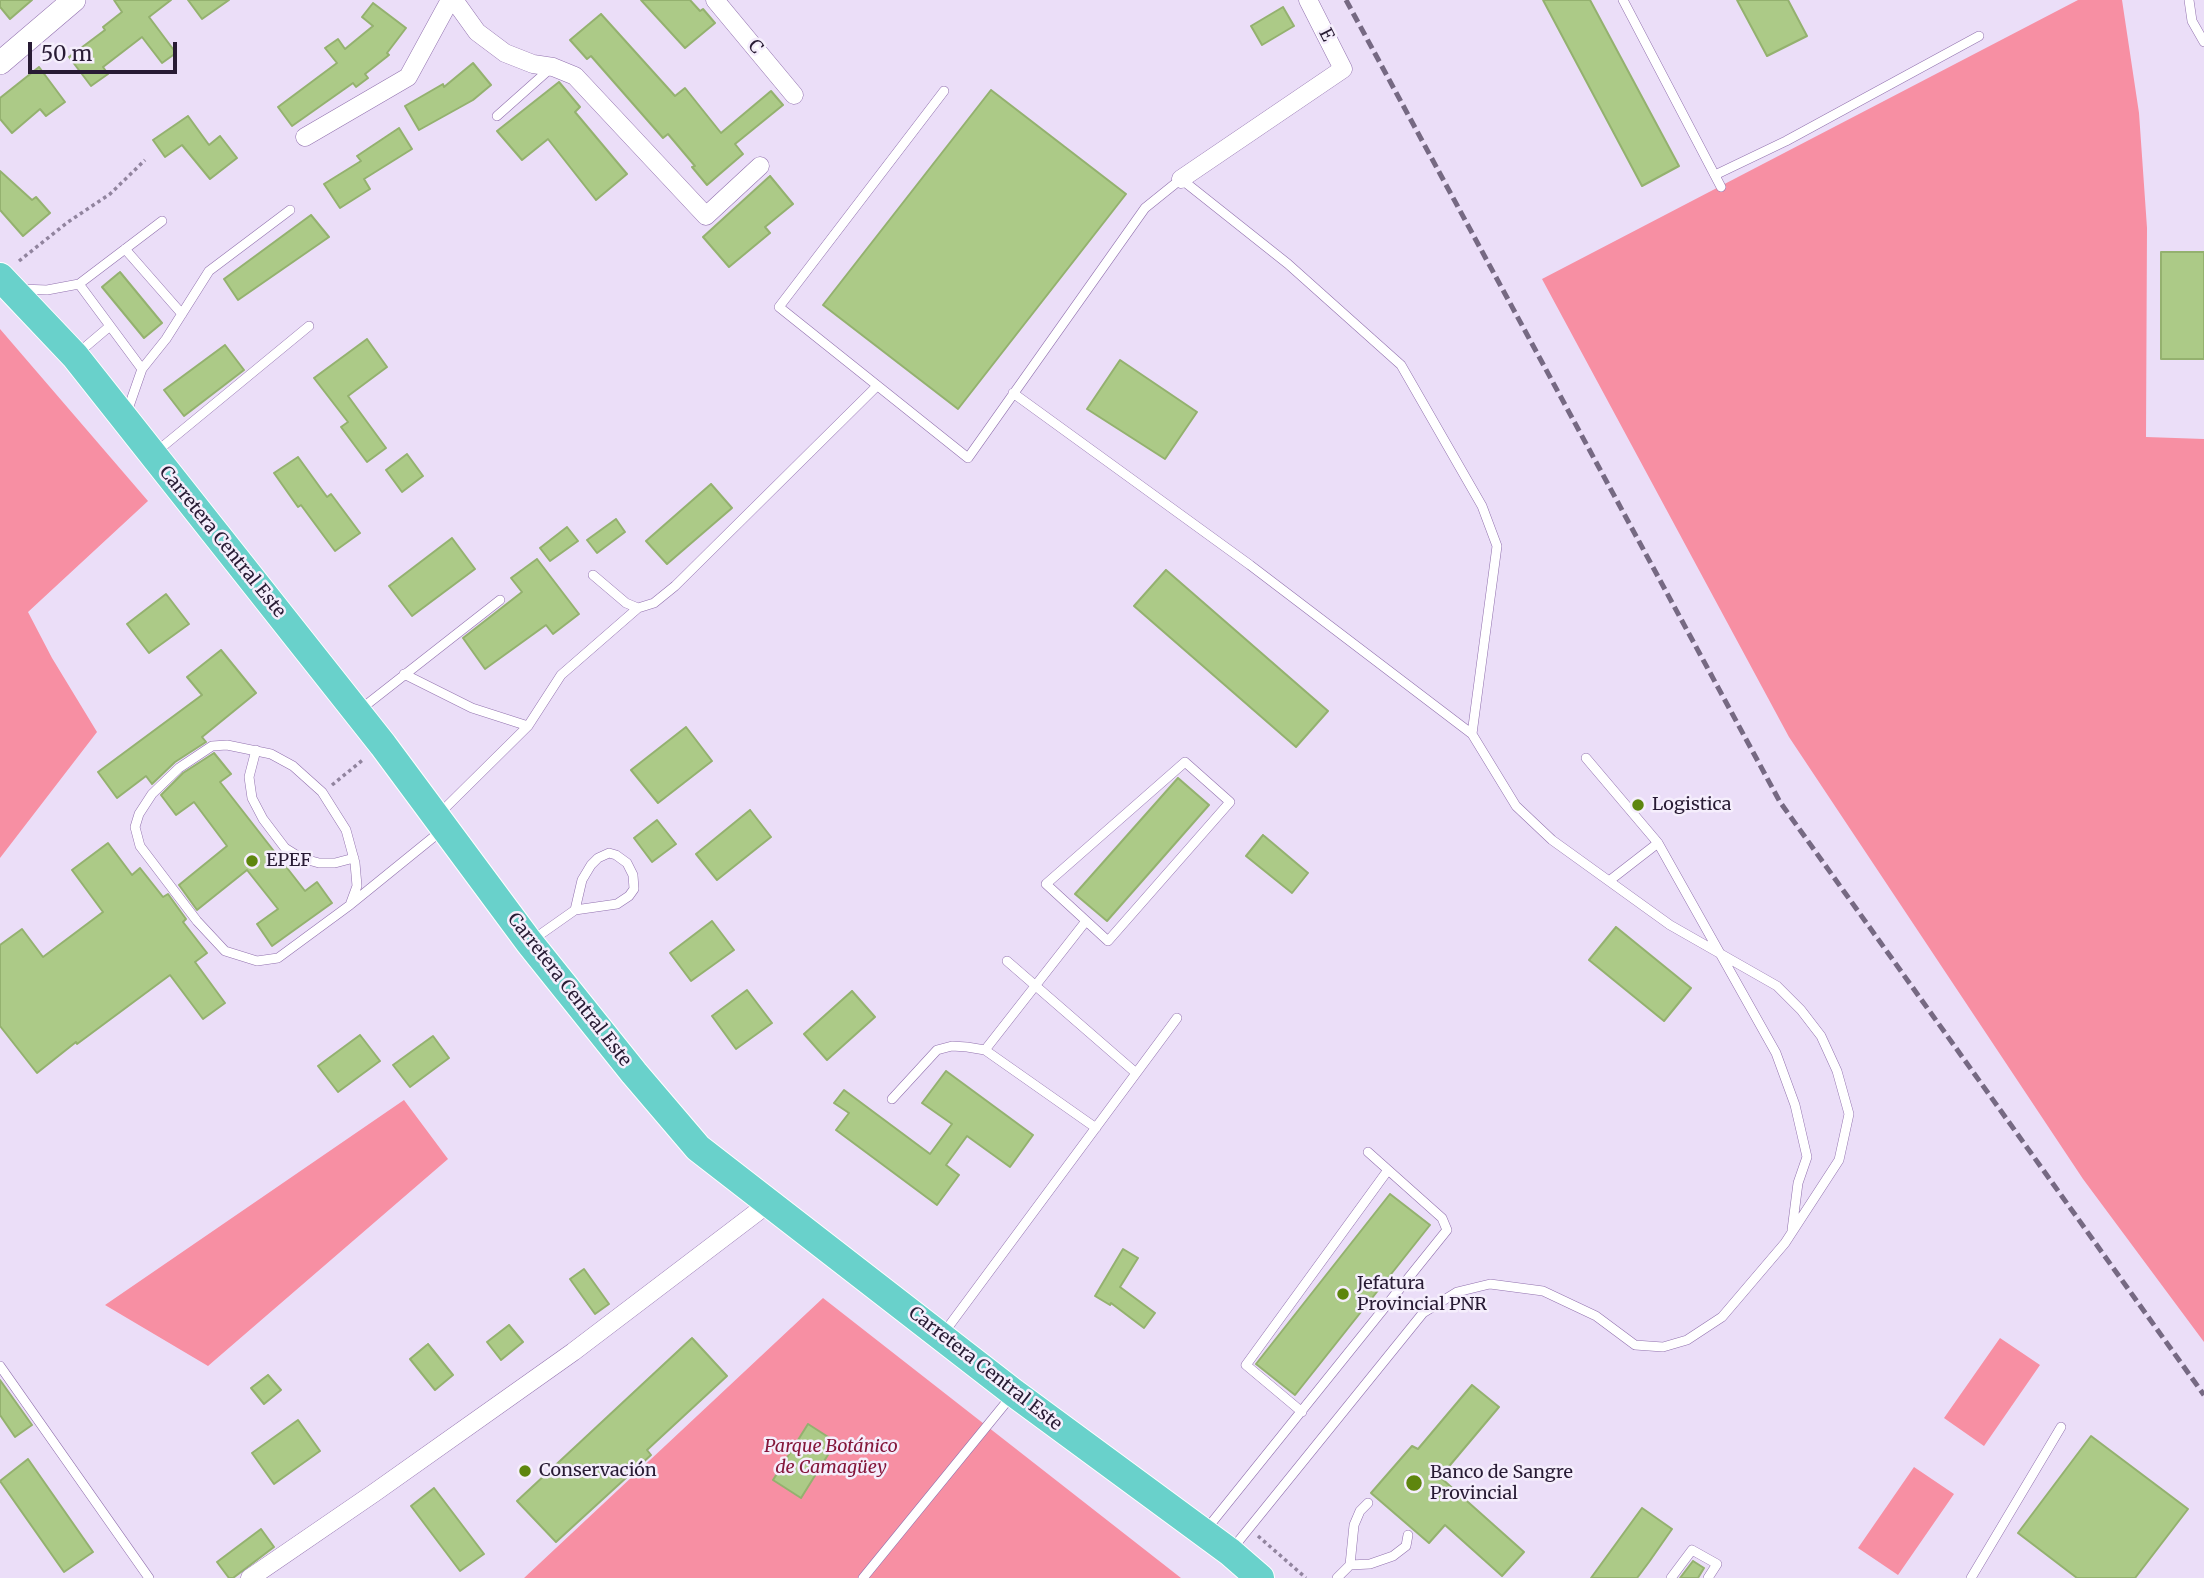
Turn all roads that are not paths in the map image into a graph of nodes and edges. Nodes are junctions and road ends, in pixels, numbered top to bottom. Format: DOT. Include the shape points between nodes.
graph roads {
  1 [pos="74,0"];
  2 [pos="452,0"];
  3 [pos="715,0"];
  4 [pos="1308,0"];
  5 [pos="1623,0"];
  6 [pos="2189,0"];
  7 [pos="1979,36"];
  8 [pos="2204,42"];
  9 [pos="0,63"];
  10 [pos="553,67"];
  11 [pos="944,91"];
  12 [pos="794,95"];
  13 [pos="498,116"];
  14 [pos="304,137"];
  15 [pos="760,166"];
  16 [pos="1715,175"];
  17 [pos="1181,179"];
  18 [pos="1721,187"];
  19 [pos="290,211"];
  20 [pos="162,221"];
  21 [pos="125,249"];
  22 [pos="4,281"];
  23 [pos="79,284"];
  24 [pos="182,314"];
  25 [pos="110,326"];
  26 [pos="309,326"];
  27 [pos="75,356"];
  28 [pos="142,369"];
  29 [pos="877,386"];
  30 [pos="1013,393"];
  31 [pos="125,421"];
  32 [pos="152,455"];
  33 [pos="593,575"];
  34 [pos="500,600"];
  35 [pos="638,608"];
  36 [pos="404,674"];
  37 [pos="357,712"];
  38 [pos="528,726"];
  39 [pos="1472,734"];
  40 [pos="256,750"];
  41 [pos="1586,758"];
  42 [pos="440,822"];
  43 [pos="1658,843"];
  44 [pos="354,858"];
  45 [pos="1609,881"];
  46 [pos="350,905"];
  47 [pos="575,909"];
  48 [pos="1086,921"];
  49 [pos="529,942"];
  50 [pos="1722,955"];
  51 [pos="1007,961"];
  52 [pos="1035,985"];
  53 [pos="1177,1018"];
  54 [pos="985,1050"];
  55 [pos="1136,1073"];
  56 [pos="892,1099"];
  57 [pos="1096,1128"];
  58 [pos="1368,1152"];
  59 [pos="1388,1170"];
  60 [pos="769,1203"];
  61 [pos="1792,1232"];
  62 [pos="942,1335"];
  63 [pos="0,1366"];
  64 [pos="1014,1393"];
  65 [pos="1301,1412"];
  66 [pos="2061,1427"];
  67 [pos="1368,1503"];
  68 [pos="1203,1532"];
  69 [pos="1408,1535"];
  70 [pos="1230,1552"];
  71 [pos="1350,1565"];
  72 [pos="149,1578"];
  73 [pos="250,1578"];
  74 [pos="863,1578"];
  75 [pos="1260,1578"];
  76 [pos="1337,1578"];
  77 [pos="1671,1578"];
  78 [pos="1708,1578"];
  79 [pos="1971,1578"];
  1 -- 9 [label="street"];
  2 -- 10 [label="street" via="477,32 505,53"];
  2 -- 14 [label="street" via="408,77"];
  3 -- 12 [label="street, C"];
  4 -- 17 [label="street, E" via="1343,69"];
  5 -- 16 [label="lane"];
  6 -- 8 [label="lane" via="2192,21"];
  7 -- 16 [label="lane"];
  10 -- 13 [label="lane"];
  10 -- 15 [label="street" via="575,76 706,216"];
  11 -- 29 [label="lane" via="779,307"];
  16 -- 18 [label="lane"];
  17 -- 30 [label="lane" via="1144,208"];
  17 -- 39 [label="lane" via="1287,264 1401,365 1482,506 1497,546"];
  19 -- 24 [label="lane" via="209,271"];
  20 -- 21 [label="lane"];
  21 -- 23 [label="lane"];
  21 -- 24 [label="lane"];
  22 -- 23 [label="lane" via="47,290"];
  22 -- 27 [label="main road, Carretera Central Este"];
  23 -- 25 [label="lane"];
  24 -- 28 [label="lane"];
  25 -- 27 [label="lane"];
  25 -- 28 [label="lane"];
  26 -- 32 [label="lane"];
  27 -- 31 [label="main road, Carretera Central Este"];
  28 -- 31 [label="lane"];
  29 -- 30 [label="lane" via="968,458"];
  29 -- 35 [label="lane" via="675,586 654,603"];
  30 -- 39 [label="lane"];
  31 -- 32 [label="main road, Carretera Central Este"];
  32 -- 37 [label="main road, Carretera Central Este"];
  33 -- 35 [label="lane"];
  34 -- 36 [label="lane"];
  35 -- 38 [label="lane" via="561,675"];
  36 -- 37 [label="lane"];
  36 -- 38 [label="lane" via="472,708"];
  37 -- 42 [label="main road, Carretera Central Este"];
  38 -- 42 [label="lane"];
  39 -- 45 [label="lane" via="1516,806 1552,840"];
  40 -- 44 [label="lane" via="293,766 322,792 346,830"];
  40 -- 44 [label="lane" via="249,777 252,798 285,848 319,863"];
  40 -- 46 [label="lane" via="212,746 179,768 139,814 135,827 140,846 225,951 257,961 278,958"];
  41 -- 43 [label="lane"];
  42 -- 46 [label="lane"];
  42 -- 49 [label="main road, Carretera Central Este"];
  43 -- 45 [label="lane"];
  43 -- 50 [label="lane"];
  44 -- 46 [label="lane" via="357,886"];
  45 -- 50 [label="lane"];
  47 -- 47 [label="lane" via="617,904 629,896 634,889 627,863 608,853 598,858 582,880"];
  47 -- 49 [label="lane"];
  48 -- 48 [label="lane" via="1108,941 1230,802 1185,762 1046,884"];
  48 -- 52 [label="lane"];
  49 -- 60 [label="main road, Carretera Central Este" via="698,1148"];
  50 -- 61 [label="lane" via="1776,1053 1795,1105 1807,1157 1798,1183"];
  50 -- 61 [label="lane" via="1777,986 1801,1010 1821,1036 1837,1071 1849,1115 1839,1160"];
  51 -- 52 [label="lane"];
  52 -- 54 [label="lane"];
  52 -- 55 [label="lane"];
  53 -- 55 [label="lane"];
  54 -- 56 [label="lane" via="952,1046 937,1050"];
  54 -- 57 [label="lane"];
  55 -- 57 [label="lane"];
  57 -- 62 [label="lane"];
  58 -- 59 [label="lane"];
  59 -- 65 [label="lane" via="1246,1365"];
  59 -- 65 [label="lane" via="1442,1218 1447,1230"];
  60 -- 62 [label="main road, Carretera Central Este"];
  60 -- 73 [label="street" via="573,1352"];
  61 -- 70 [label="lane" via="1722,1317 1687,1340 1663,1347 1635,1345 1596,1316 1544,1291 1490,1284 1457,1292 1423,1313"];
  62 -- 64 [label="main road, Carretera Central Este"];
  63 -- 72 [label="lane"];
  64 -- 68 [label="main road, Carretera Central Este"];
  64 -- 74 [label="lane"];
  65 -- 68 [label="lane"];
  66 -- 79 [label="lane"];
  67 -- 71 [label="lane" via="1354,1525"];
  68 -- 70 [label="main road, Carretera Central Este"];
  69 -- 71 [label="lane" via="1406,1546 1393,1556"];
  70 -- 75 [label="main road, Carretera Central Este"];
  71 -- 76 [label="lane"];
  77 -- 78 [label="lane" via="1692,1550 1717,1564"];
}
